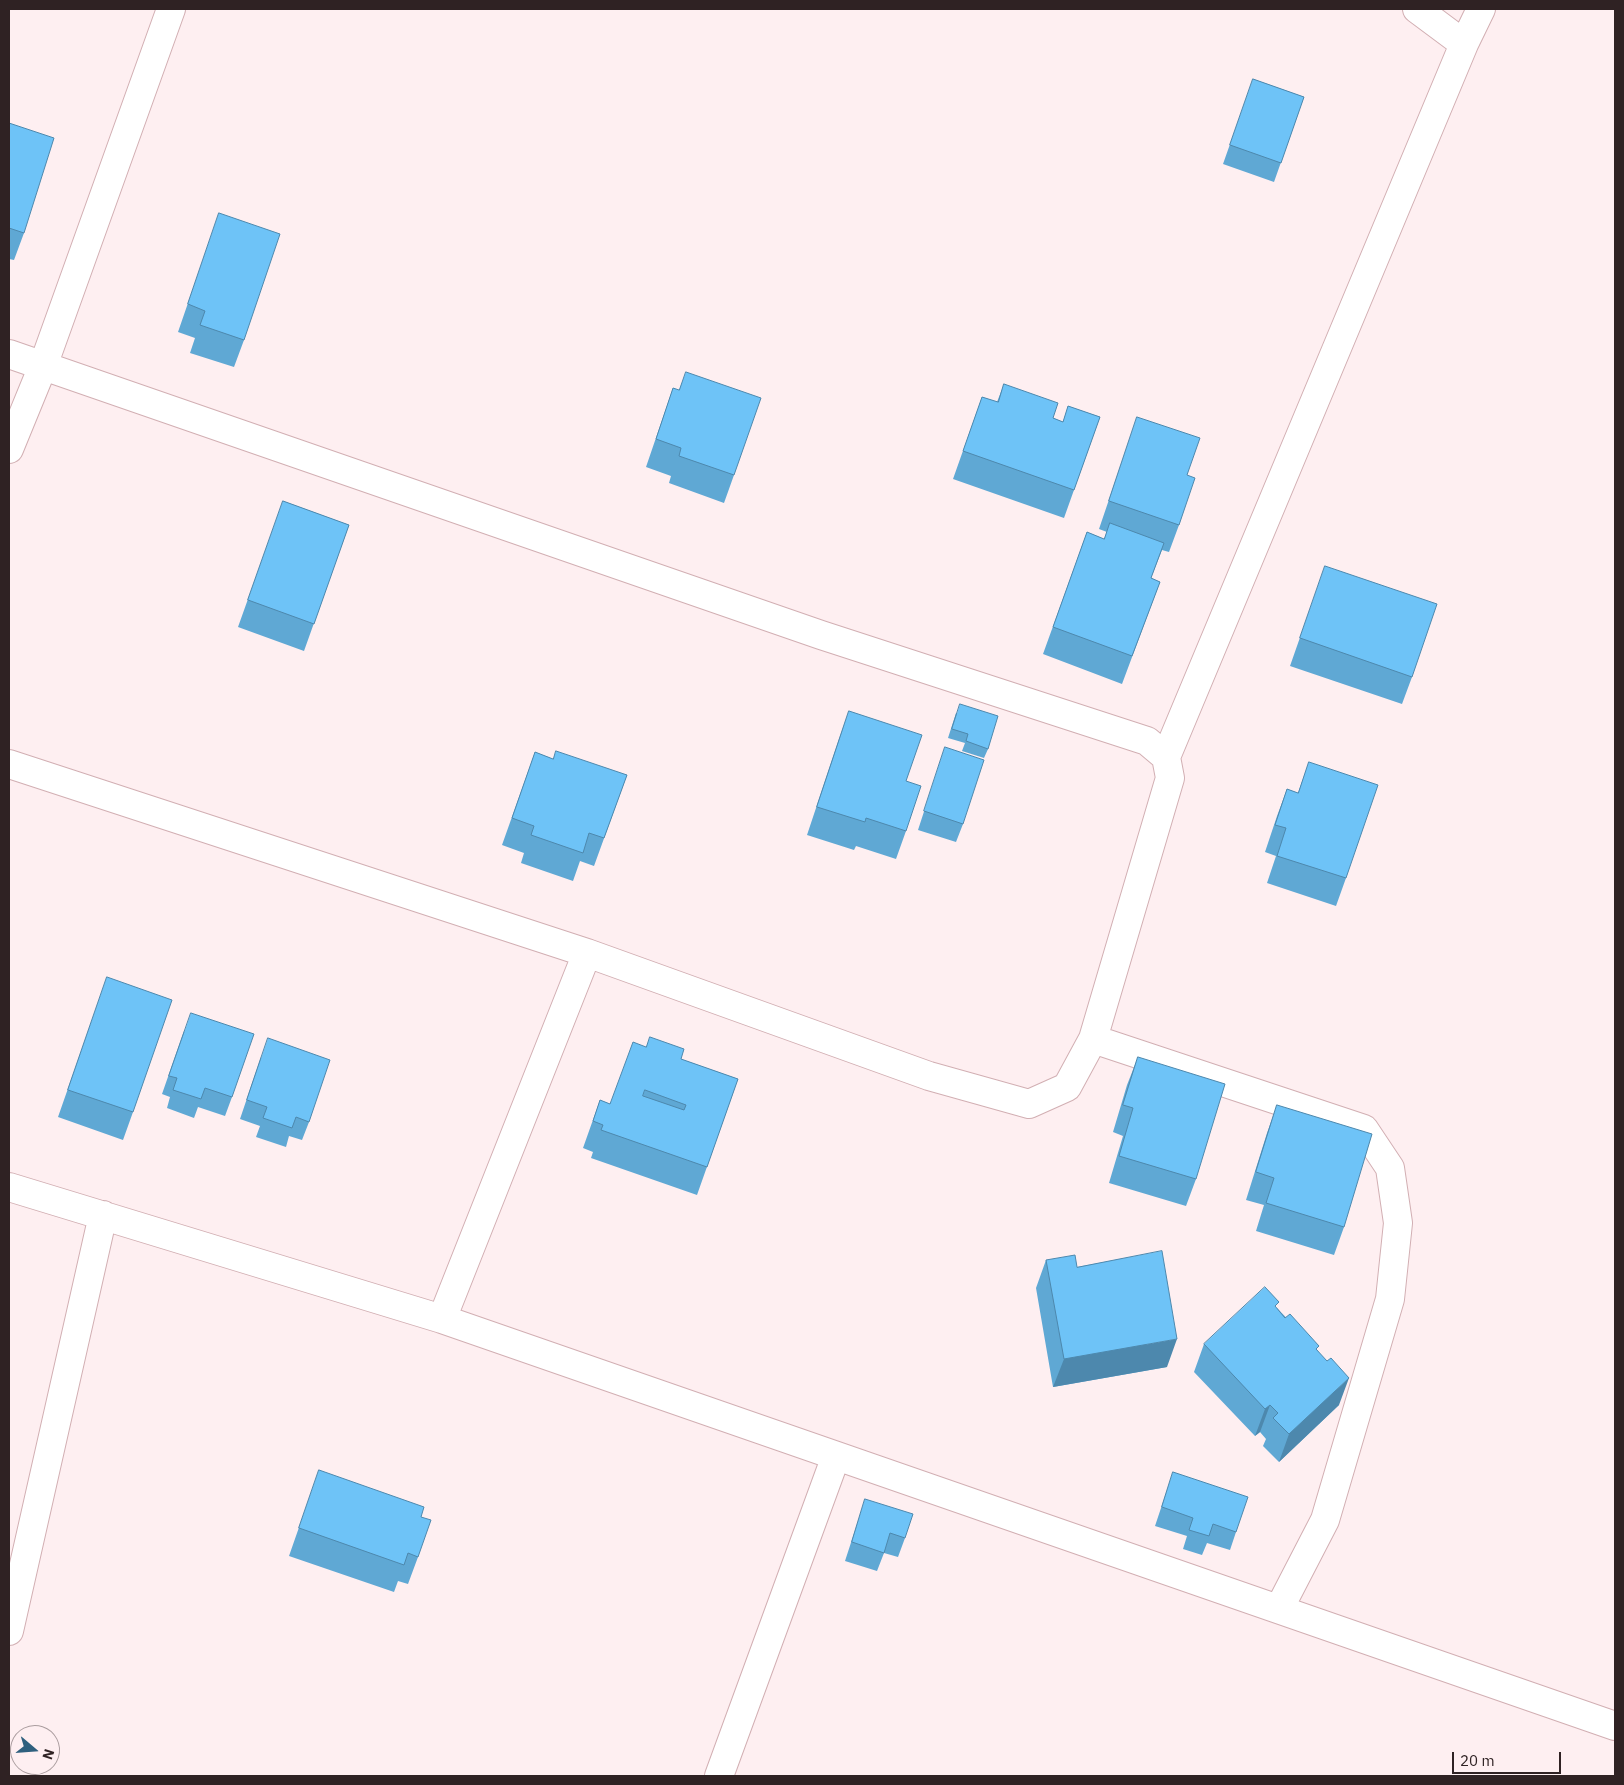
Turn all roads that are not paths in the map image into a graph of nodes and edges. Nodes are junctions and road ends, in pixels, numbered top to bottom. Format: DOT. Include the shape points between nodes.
graph roads {
  1 [pos="171,9"];
  2 [pos="1417,9"];
  3 [pos="1481,9"];
  4 [pos="1464,44"];
  5 [pos="9,354"];
  6 [pos="43,366"];
  7 [pos="9,449"];
  8 [pos="1166,757"];
  9 [pos="9,764"];
  10 [pos="587,953"];
  11 [pos="1093,1039"];
  12 [pos="9,1187"];
  13 [pos="103,1215"];
  14 [pos="442,1319"];
  15 [pos="836,1456"];
  16 [pos="1279,1609"];
  17 [pos="9,1631"];
  18 [pos="1615,1726"];
  19 [pos="719,1776"];
  1 -- 6 [label="street"];
  2 -- 4 [label="street"];
  3 -- 4 [label="street"];
  4 -- 8 [label="street"];
  5 -- 6 [label="street"];
  6 -- 7 [label="street"];
  6 -- 8 [label="street" via="821,635 1146,741"];
  8 -- 11 [label="street" via="1170,778"];
  9 -- 10 [label="street"];
  10 -- 11 [label="street" via="928,1076 1029,1104 1066,1087"];
  10 -- 14 [label="street"];
  11 -- 16 [label="street" via="1364,1129 1390,1168 1398,1223 1390,1299 1325,1520"];
  12 -- 13 [label="street"];
  13 -- 14 [label="street"];
  13 -- 17 [label="street"];
  14 -- 15 [label="street"];
  15 -- 16 [label="street"];
  15 -- 19 [label="street"];
  16 -- 18 [label="street"];
}
